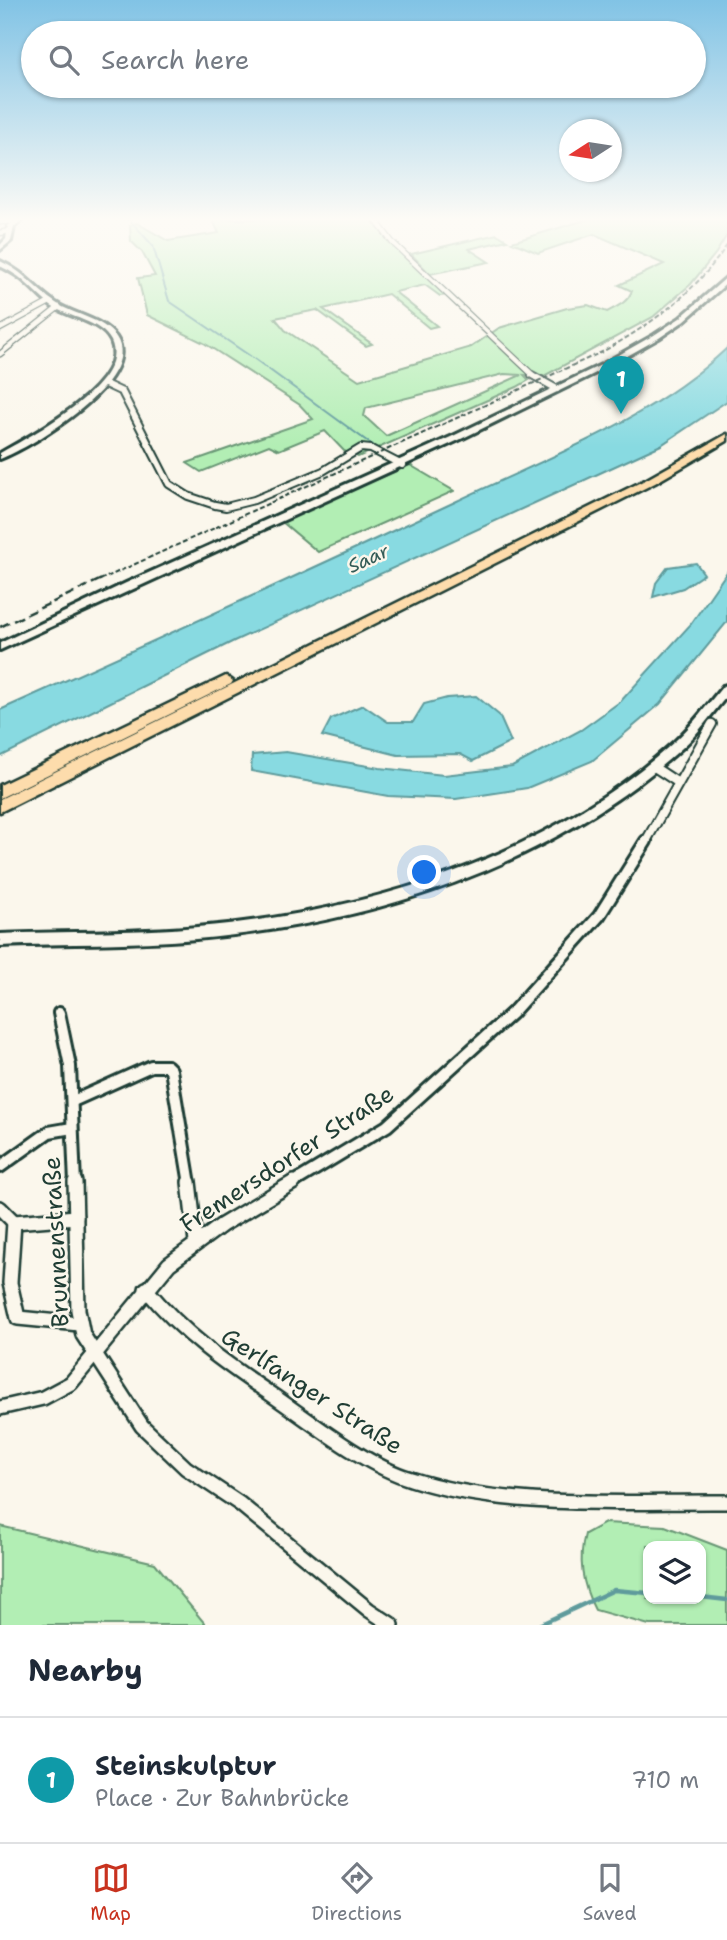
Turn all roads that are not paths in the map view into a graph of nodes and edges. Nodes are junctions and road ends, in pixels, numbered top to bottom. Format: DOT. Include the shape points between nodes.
graph roads {
  1 [pos="42,295"];
  2 [pos="449,295"];
  3 [pos="712,295"];
  4 [pos="50,302"];
  5 [pos="59,307"];
  6 [pos="0,328"];
  7 [pos="0,354"];
  8 [pos="105,384"];
  9 [pos="557,389"];
  10 [pos="727,426"];
  11 [pos="727,437"];
  12 [pos="0,456"];
  13 [pos="402,465"];
  14 [pos="603,500"];
  15 [pos="583,510"];
  16 [pos="0,647"];
  17 [pos="727,689"];
  18 [pos="712,724"];
  19 [pos="654,767"];
  20 [pos="677,782"];
  21 [pos="0,792"];
  22 [pos="0,806"];
  23 [pos="0,940"];
  24 [pos="59,1013"];
  25 [pos="73,1101"];
  26 [pos="72,1128"];
  27 [pos="0,1167"];
  28 [pos="0,1208"];
  29 [pos="76,1217"];
  30 [pos="14,1222"];
  31 [pos="196,1242"];
  32 [pos="146,1289"];
  33 [pos="79,1324"];
  34 [pos="96,1353"];
  35 [pos="0,1408"];
  36 [pos="727,1502"];
  37 [pos="392,1625"];
  1 -- 4 [label="main road"];
  2 -- 9 [label="street" via="528,373"];
  3 -- 9 [label="main road" via="681,322"];
  4 -- 5 [label="main road"];
  4 -- 6 [label="street"];
  5 -- 7 [label="street"];
  5 -- 8 [label="main road" via="97,325 116,344 118,364"];
  8 -- 12 [label="main road"];
  8 -- 13 [label="street" via="122,392 169,484 215,505 254,500 323,471 361,448"];
  9 -- 13 [label="main road"];
  10 -- 14 [label="highway"];
  11 -- 14 [label="highway"];
  13 -- 16 [label="main road" via="179,561"];
  14 -- 15 [label="highway"];
  15 -- 21 [label="highway"];
  15 -- 22 [label="highway"];
  17 -- 19 [label="main road" via="706,717"];
  18 -- 20 [label="street, Fremersdorfer Straße"];
  19 -- 20 [label="street"];
  19 -- 23 [label="main road" via="597,807 518,851 407,893 265,925 198,933"];
  20 -- 31 [label="street, Fremersdorfer Straße" via="599,916 513,1013 387,1126"];
  24 -- 25 [label="street, Brunnenstraße"];
  25 -- 26 [label="street, Brunnenstraße"];
  25 -- 31 [label="street" via="160,1063 172,1070"];
  26 -- 27 [label="street" via="49,1132"];
  26 -- 29 [label="street, Brunnenstraße"];
  28 -- 30 [label="street"];
  29 -- 30 [label="street"];
  29 -- 33 [label="street, Brunnenstraße"];
  30 -- 33 [label="street" via="12,1274 18,1318"];
  31 -- 32 [label="street, Fremersdorfer Straße"];
  32 -- 34 [label="street, Fremersdorfer Straße"];
  32 -- 36 [label="street, Gerlfanger Straße" via="203,1348 349,1448 409,1479 470,1494 517,1499"];
  33 -- 34 [label="street, Brunnenstraße"];
  34 -- 35 [label="street, Fremersdorfer Straße" via="68,1386 44,1399"];
  34 -- 37 [label="street, Brunnenstraße" via="159,1445"];
}
